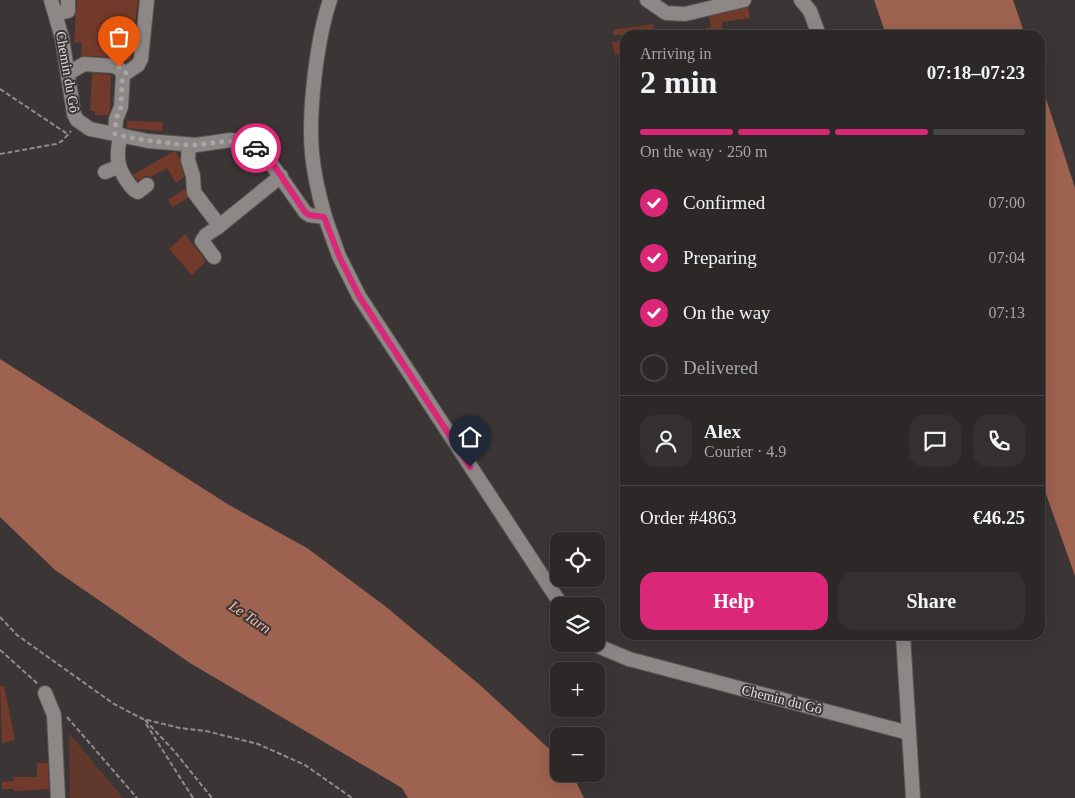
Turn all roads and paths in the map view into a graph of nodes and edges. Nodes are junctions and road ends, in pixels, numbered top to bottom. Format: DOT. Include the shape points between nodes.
graph roads {
  1 [pos="51,0"];
  2 [pos="68,0"];
  3 [pos="147,0"];
  4 [pos="330,0"];
  5 [pos="647,0"];
  6 [pos="744,0"];
  7 [pos="801,0"];
  8 [pos="56,14"];
  9 [pos="817,30"];
  10 [pos="68,73"];
  11 [pos="126,73"];
  12 [pos="0,88"];
  13 [pos="77,120"];
  14 [pos="68,135"];
  15 [pos="118,135"];
  16 [pos="189,145"];
  17 [pos="0,154"];
  18 [pos="118,167"];
  19 [pos="105,172"];
  20 [pos="281,176"];
  21 [pos="147,185"];
  22 [pos="324,217"];
  23 [pos="218,227"];
  24 [pos="214,257"];
  25 [pos="556,597"];
  26 [pos="0,617"];
  27 [pos="903,640"];
  28 [pos="605,649"];
  29 [pos="0,650"];
  30 [pos="45,693"];
  31 [pos="54,715"];
  32 [pos="143,719"];
  33 [pos="909,733"];
  34 [pos="58,798"];
  35 [pos="137,798"];
  36 [pos="193,798"];
  37 [pos="212,798"];
  38 [pos="352,798"];
  39 [pos="914,798"];
  1 -- 8 [label="street, Chemin du Gô"];
  2 -- 8 [label="street" via="68,11"];
  3 -- 11 [label="street" via="140,59 138,65"];
  4 -- 22 [label="street" via="320,44 311,130 314,170"];
  5 -- 6 [label="street" via="666,13 685,14"];
  7 -- 9 [label="street" via="810,11"];
  8 -- 10 [label="street, Chemin du Gô"];
  10 -- 11 [label="street" via="84,64 114,66"];
  10 -- 13 [label="street, Chemin du Gô"];
  11 -- 15 [label="street" via="116,119"];
  12 -- 14 [label="path"];
  13 -- 14 [label="path"];
  13 -- 15 [label="street, Chemin du Gô" via="90,130"];
  14 -- 17 [label="path" via="56,144"];
  15 -- 16 [label="street, Chemin du Gô"];
  15 -- 18 [label="street"];
  16 -- 20 [label="street, Chemin du Gô" via="231,140 247,143 265,155"];
  16 -- 23 [label="street" via="188,160 194,192"];
  18 -- 19 [label="street"];
  18 -- 21 [label="street" via="134,190 138,192"];
  20 -- 22 [label="street, Chemin du Gô" via="305,212"];
  20 -- 23 [label="street"];
  22 -- 25 [label="street" via="359,296"];
  23 -- 24 [label="street" via="202,241"];
  26 -- 32 [label="path" via="17,635 114,704"];
  27 -- 33 [label="street"];
  28 -- 33 [label="street, Chemin du Gô" via="629,659"];
  29 -- 30 [label="path" via="33,678"];
  30 -- 31 [label="street"];
  31 -- 34 [label="street"];
  31 -- 35 [label="path" via="66,717"];
  32 -- 36 [label="path"];
  32 -- 37 [label="path"];
  32 -- 38 [label="path" via="258,744 305,765"];
  33 -- 39 [label="street"];
}
